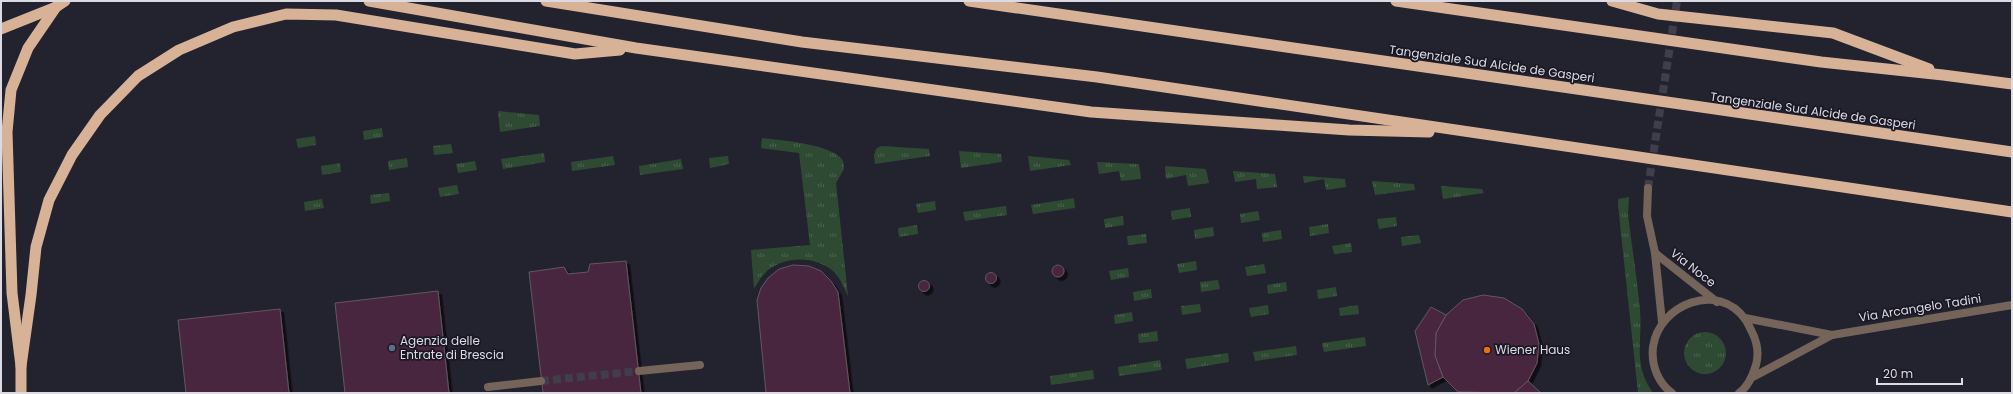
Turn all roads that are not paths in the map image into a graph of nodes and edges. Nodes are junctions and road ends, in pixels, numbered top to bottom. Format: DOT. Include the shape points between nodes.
graph roads {
  1 [pos="369,1"];
  2 [pos="546,1"];
  3 [pos="969,1"];
  4 [pos="1396,1"];
  5 [pos="1612,1"];
  6 [pos="61,4"];
  7 [pos="1,29"];
  8 [pos="636,48"];
  9 [pos="1943,75"];
  10 [pos="2012,84"];
  11 [pos="1480,134"];
  12 [pos="2012,152"];
  13 [pos="1648,188"];
  14 [pos="2012,212"];
  15 [pos="1654,253"];
  16 [pos="1717,302"];
  17 [pos="2012,305"];
  18 [pos="1745,318"];
  19 [pos="1662,322"];
  20 [pos="1832,335"];
  21 [pos="700,365"];
  22 [pos="21,366"];
  23 [pos="639,372"];
  24 [pos="1753,376"];
  25 [pos="541,382"];
  26 [pos="488,387"];
  27 [pos="1669,392"];
  28 [pos="1740,392"];
  29 [pos="21,393"];
  1 -- 8 [label="highway"];
  2 -- 11 [label="highway" via="802,42 1097,77"];
  3 -- 12 [label="highway, Tangenziale Sud Alcide de Gasperi"];
  4 -- 9 [label="highway" via="1821,62"];
  5 -- 9 [label="highway" via="1658,14 1833,33"];
  6 -- 7 [label="highway"];
  6 -- 22 [label="highway" via="28,48 11,90 7,132 12,293"];
  8 -- 11 [label="highway" via="1091,112 1349,130"];
  8 -- 22 [label="highway" via="575,54 336,15 286,14 233,27 179,50 138,76 100,115 72,155 49,200 36,248"];
  9 -- 10 [label="highway"];
  11 -- 14 [label="highway"];
  13 -- 15 [label="street, Via Noce" via="1647,216"];
  15 -- 16 [label="street, Via Noce"];
  15 -- 19 [label="street, Via Noce"];
  16 -- 18 [label="street" via="1728,305"];
  16 -- 19 [label="street" via="1700,300 1684,304"];
  17 -- 20 [label="street, Via Arcangelo Tadini"];
  18 -- 20 [label="street, Via Arcangelo Tadini"];
  18 -- 24 [label="street" via="1757,342 1758,359"];
  19 -- 27 [label="street" via="1654,338 1652,356 1656,374"];
  20 -- 24 [label="street, Via Arcangelo Tadini"];
  21 -- 23 [label="street"];
  22 -- 29 [label="highway"];
  24 -- 28 [label="street"];
  25 -- 26 [label="street"];
}
